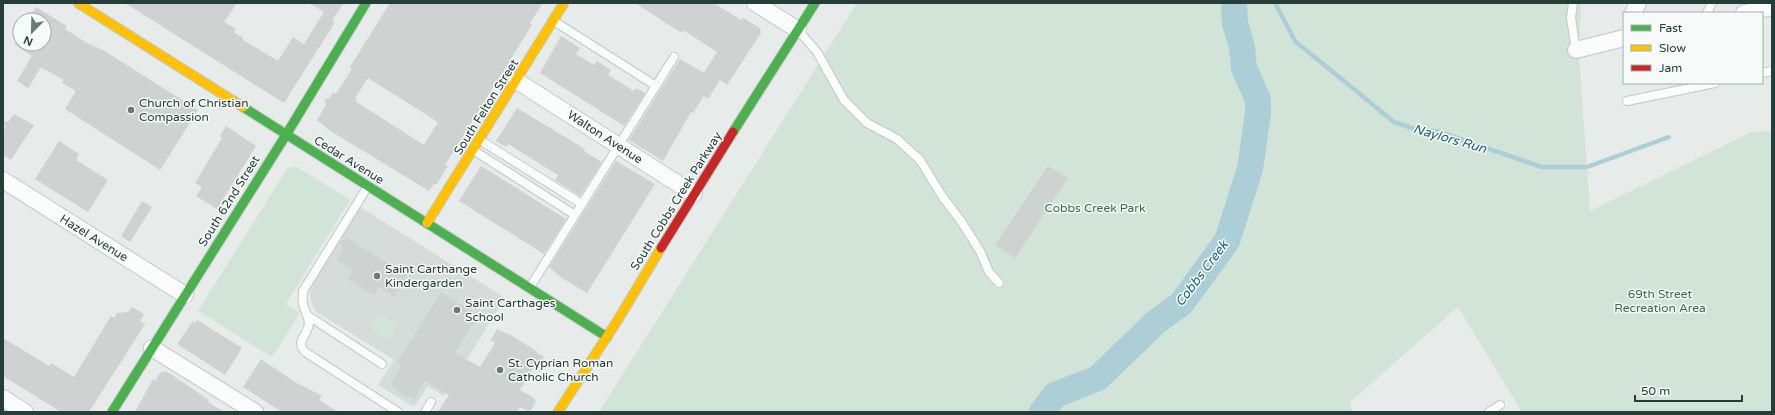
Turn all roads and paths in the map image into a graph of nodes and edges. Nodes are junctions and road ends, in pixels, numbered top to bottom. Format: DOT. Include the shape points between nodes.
graph roads {
  1 [pos="78,3"];
  2 [pos="366,3"];
  3 [pos="564,3"];
  4 [pos="755,3"];
  5 [pos="815,3"];
  6 [pos="1573,3"];
  7 [pos="1638,3"];
  8 [pos="1712,3"];
  9 [pos="1772,7"];
  10 [pos="1634,12"];
  11 [pos="1708,12"];
  12 [pos="1749,12"];
  13 [pos="553,20"];
  14 [pos="798,30"];
  15 [pos="1623,36"];
  16 [pos="1576,50"];
  17 [pos="674,57"];
  18 [pos="516,80"];
  19 [pos="1711,84"];
  20 [pos="656,86"];
  21 [pos="1627,101"];
  22 [pos="286,135"];
  23 [pos="479,140"];
  24 [pos="618,145"];
  25 [pos="473,150"];
  26 [pos="3,180"];
  27 [pos="368,186"];
  28 [pos="694,194"];
  29 [pos="582,204"];
  30 [pos="575,215"];
  31 [pos="427,223"];
  32 [pos="999,283"];
  33 [pos="530,287"];
  34 [pos="185,295"];
  35 [pos="307,315"];
  36 [pos="607,337"];
  37 [pos="152,348"];
  38 [pos="382,364"];
  39 [pos="3,398"];
  40 [pos="432,402"];
  41 [pos="1500,405"];
  42 [pos="25,412"];
  43 [pos="112,412"];
  44 [pos="255,412"];
  45 [pos="398,412"];
  46 [pos="425,412"];
  47 [pos="558,412"];
  48 [pos="1489,412"];
  1 -- 22 [label="street, Cedar Avenue"];
  2 -- 22 [label="street, South 62nd Street"];
  3 -- 13 [label="street, South Felton Street"];
  4 -- 14 [label="street"];
  5 -- 14 [label="street, South Cobbs Creek Parkway"];
  6 -- 16 [label="lane" via="1571,18"];
  7 -- 10 [label="street"];
  8 -- 11 [label="lane"];
  9 -- 12 [label="street"];
  13 -- 18 [label="street, South Felton Street"];
  13 -- 20 [label="lane"];
  14 -- 28 [label="street, South Cobbs Creek Parkway"];
  14 -- 32 [label="lane" via="817,52 844,100 867,123 897,139 920,160 980,251 989,272"];
  15 -- 16 [label="street"];
  17 -- 20 [label="lane"];
  18 -- 23 [label="street, South Felton Street"];
  18 -- 24 [label="street, Walton Avenue"];
  19 -- 21 [label="lane"];
  20 -- 24 [label="lane"];
  22 -- 27 [label="street, Cedar Avenue"];
  22 -- 34 [label="street, South 62nd Street"];
  23 -- 25 [label="street, South Felton Street"];
  23 -- 29 [label="lane"];
  24 -- 28 [label="street, Walton Avenue"];
  24 -- 29 [label="lane"];
  25 -- 30 [label="lane"];
  25 -- 31 [label="street, South Felton Street"];
  26 -- 34 [label="street, Hazel Avenue"];
  27 -- 31 [label="street, Cedar Avenue"];
  27 -- 35 [label="lane" via="303,291"];
  28 -- 36 [label="street, South Cobbs Creek Parkway"];
  29 -- 30 [label="lane"];
  30 -- 33 [label="lane"];
  31 -- 33 [label="street, Cedar Avenue"];
  33 -- 36 [label="street, Cedar Avenue"];
  34 -- 37 [label="street, South 62nd Street"];
  35 -- 38 [label="lane"];
  35 -- 45 [label="lane" via="308,330 301,341 305,352"];
  36 -- 47 [label="street, South Cobbs Creek Parkway"];
  37 -- 43 [label="street, South 62nd Street"];
  37 -- 44 [label="street"];
  39 -- 42 [label="street"];
  40 -- 46 [label="lane"];
  41 -- 48 [label="lane"];
}
